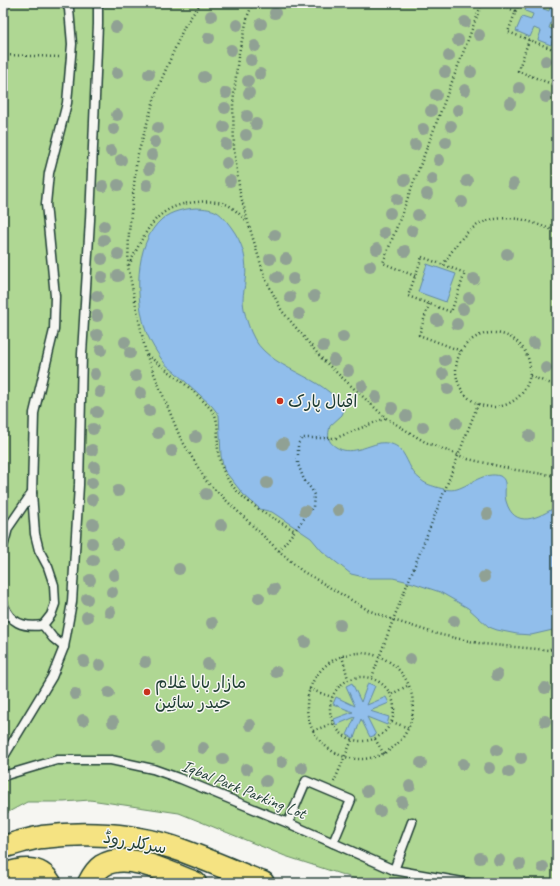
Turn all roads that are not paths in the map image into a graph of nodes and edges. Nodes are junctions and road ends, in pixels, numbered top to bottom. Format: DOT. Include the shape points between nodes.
graph roads {
  1 [pos="66,3"];
  2 [pos="98,3"];
  3 [pos="32,493"];
  4 [pos="3,547"];
  5 [pos="3,602"];
  6 [pos="43,625"];
  7 [pos="64,647"];
  8 [pos="3,758"];
  9 [pos="3,776"];
  10 [pos="412,822"];
  11 [pos="288,823"];
  12 [pos="333,843"];
  13 [pos="3,846"];
  14 [pos="394,870"];
  15 [pos="3,875"];
  16 [pos="50,883"];
  17 [pos="89,883"];
  18 [pos="195,883"];
  19 [pos="263,883"];
  20 [pos="468,883"];
  1 -- 3 [label="lane" via="69,9 72,44 67,103 49,173 46,204 55,296 54,330 34,413"];
  2 -- 7 [label="lane" via="78,493 72,602"];
  3 -- 4 [label="lane" via="8,528"];
  3 -- 6 [label="lane" via="35,534 54,585 55,604"];
  5 -- 6 [label="lane" via="13,619 24,626"];
  6 -- 7 [label="lane"];
  7 -- 8 [label="lane" via="52,677"];
  9 -- 11 [label="lane, Iqbal Park Parking Lot" via="57,760 111,760 153,769"];
  10 -- 14 [label="lane"];
  11 -- 12 [label="lane, Iqbal Park Parking Lot"];
  11 -- 12 [label="lane" via="306,781 351,800"];
  12 -- 14 [label="lane, Iqbal Park Parking Lot"];
  13 -- 19 [label="main road, سرکلر روڈ" via="74,834 132,839 171,847"];
  14 -- 20 [label="lane, Iqbal Park Parking Lot"];
  15 -- 16 [label="main road" via="18,869 33,870 42,874"];
  17 -- 18 [label="main road" via="102,866 114,860 143,863"];
}
